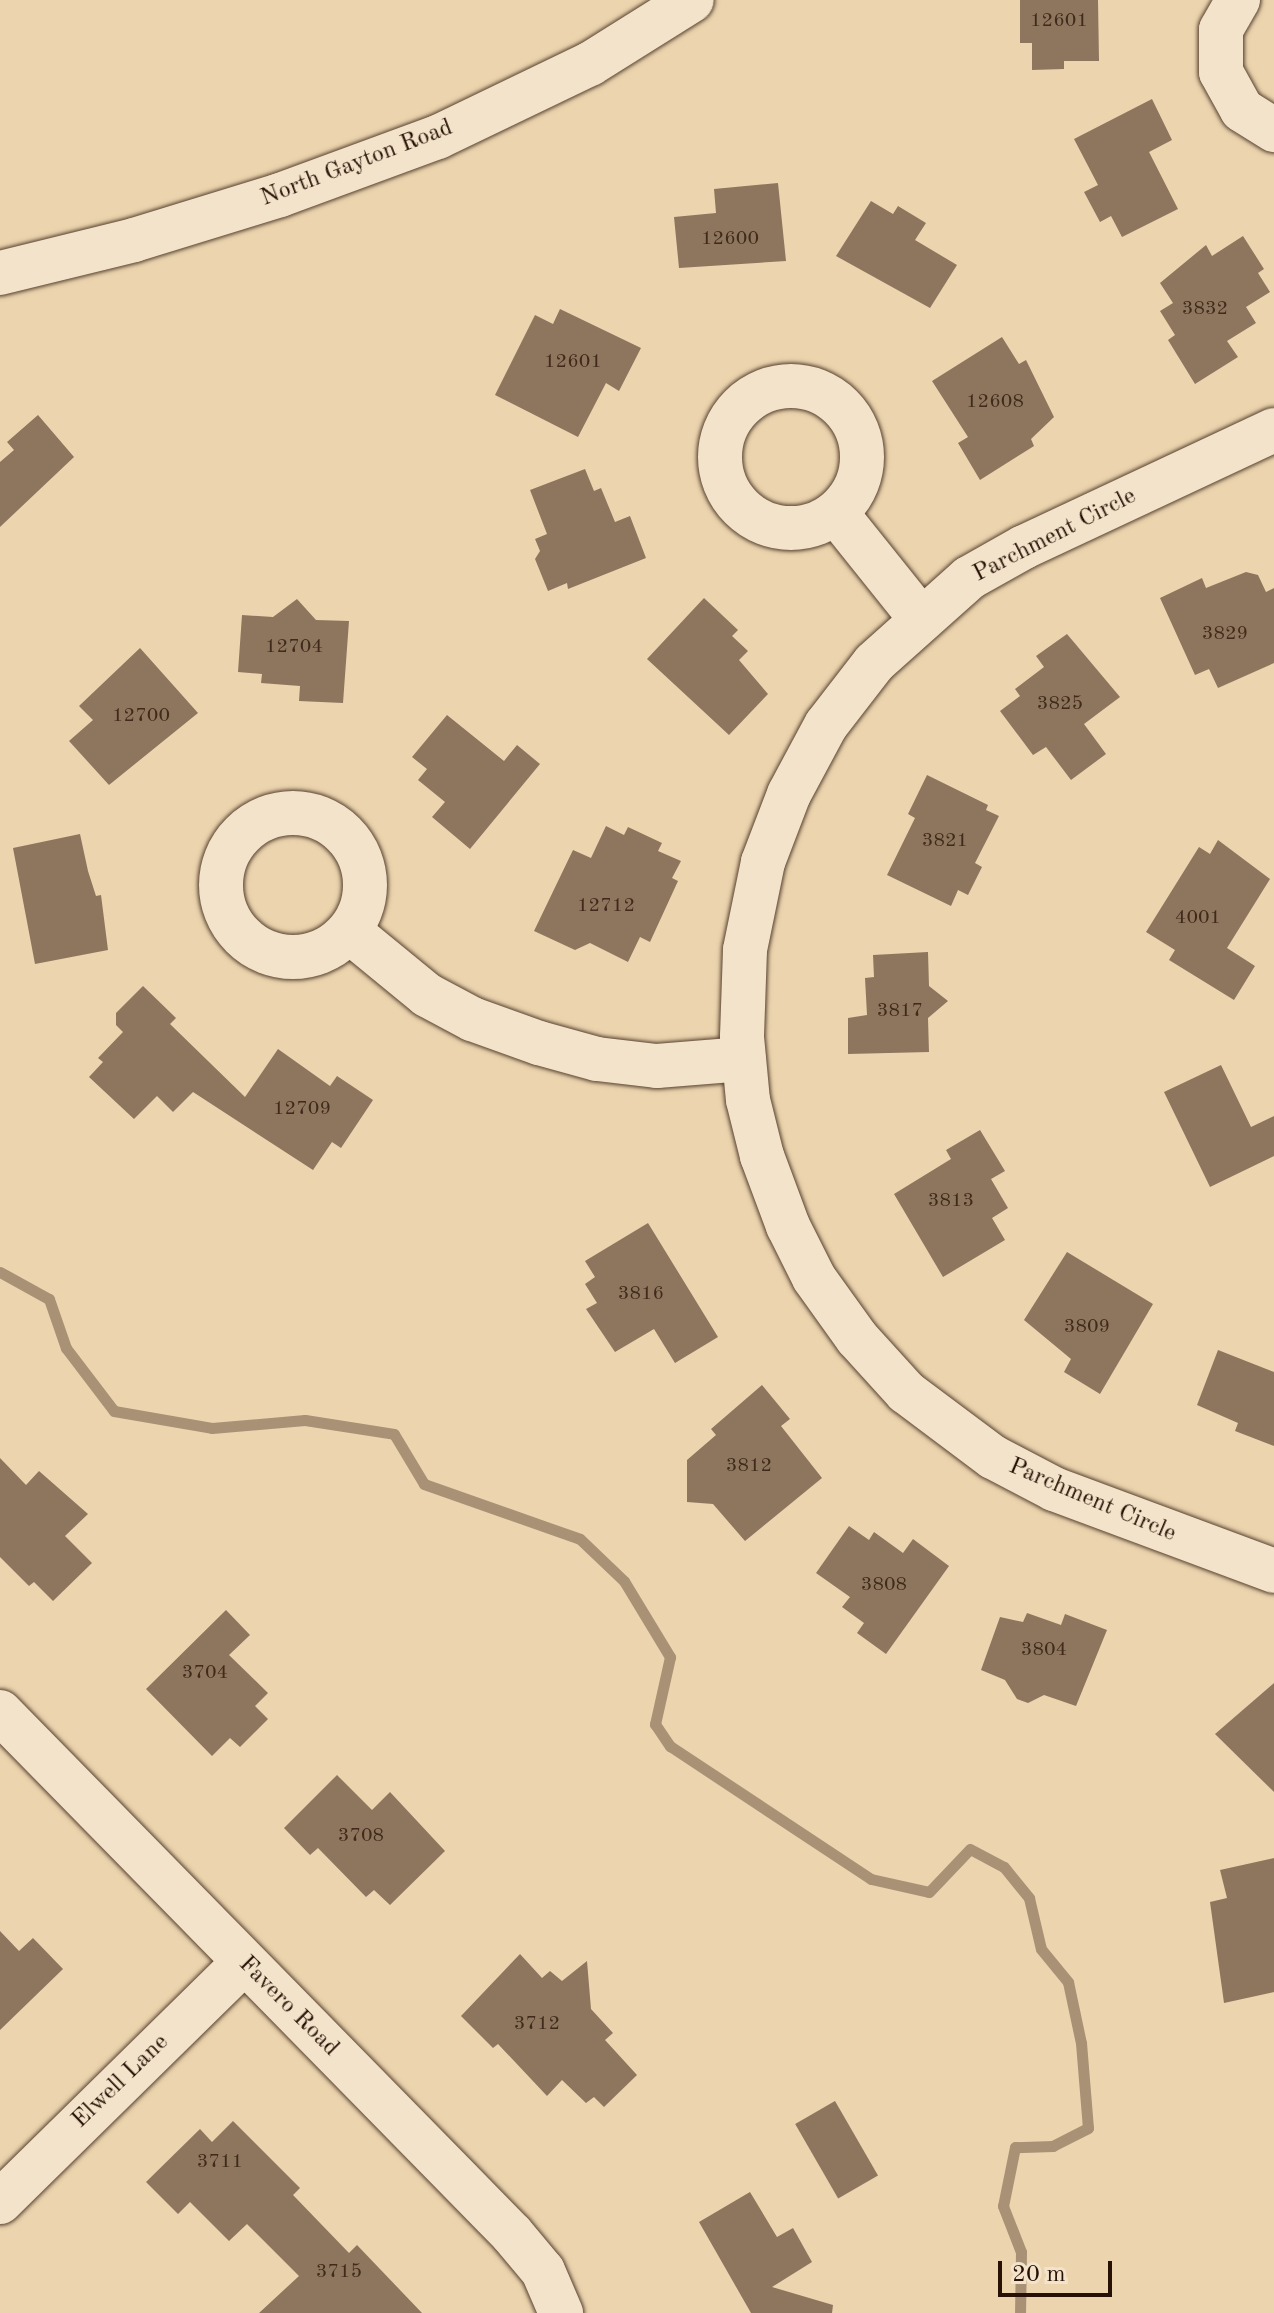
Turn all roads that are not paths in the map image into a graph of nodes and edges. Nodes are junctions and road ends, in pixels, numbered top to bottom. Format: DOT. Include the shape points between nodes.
graph roads {
  1 [pos="692,0"];
  2 [pos="1238,0"];
  3 [pos="1274,130"];
  4 [pos="0,273"];
  5 [pos="1274,430"];
  6 [pos="836,513"];
  7 [pos="921,619"];
  8 [pos="349,931"];
  9 [pos="744,1059"];
  10 [pos="1274,1571"];
  11 [pos="0,1712"];
  12 [pos="243,1963"];
  13 [pos="0,2202"];
  14 [pos="561,2313"];
  1 -- 4 [label="street, North Gayton Road" via="590,64 438,137 280,195 134,240"];
  2 -- 3 [label="street" via="1221,30 1221,72 1242,110"];
  5 -- 7 [label="street, Parchment Circle" via="1024,547 969,578"];
  6 -- 7 [label="street"];
  7 -- 9 [label="street, Parchment Circle" via="874,663 826,725 789,794 763,862 745,950"];
  8 -- 9 [label="street" via="427,995 472,1019 539,1043 597,1059 657,1066"];
  9 -- 10 [label="street, Parchment Circle" via="762,1156 788,1226 814,1278 857,1338 906,1392 993,1457 1054,1489"];
  11 -- 12 [label="street, Favero Road"];
  12 -- 13 [label="street, Elwell Lane"];
  12 -- 14 [label="street, Favero Road" via="512,2234 543,2271"];
}
